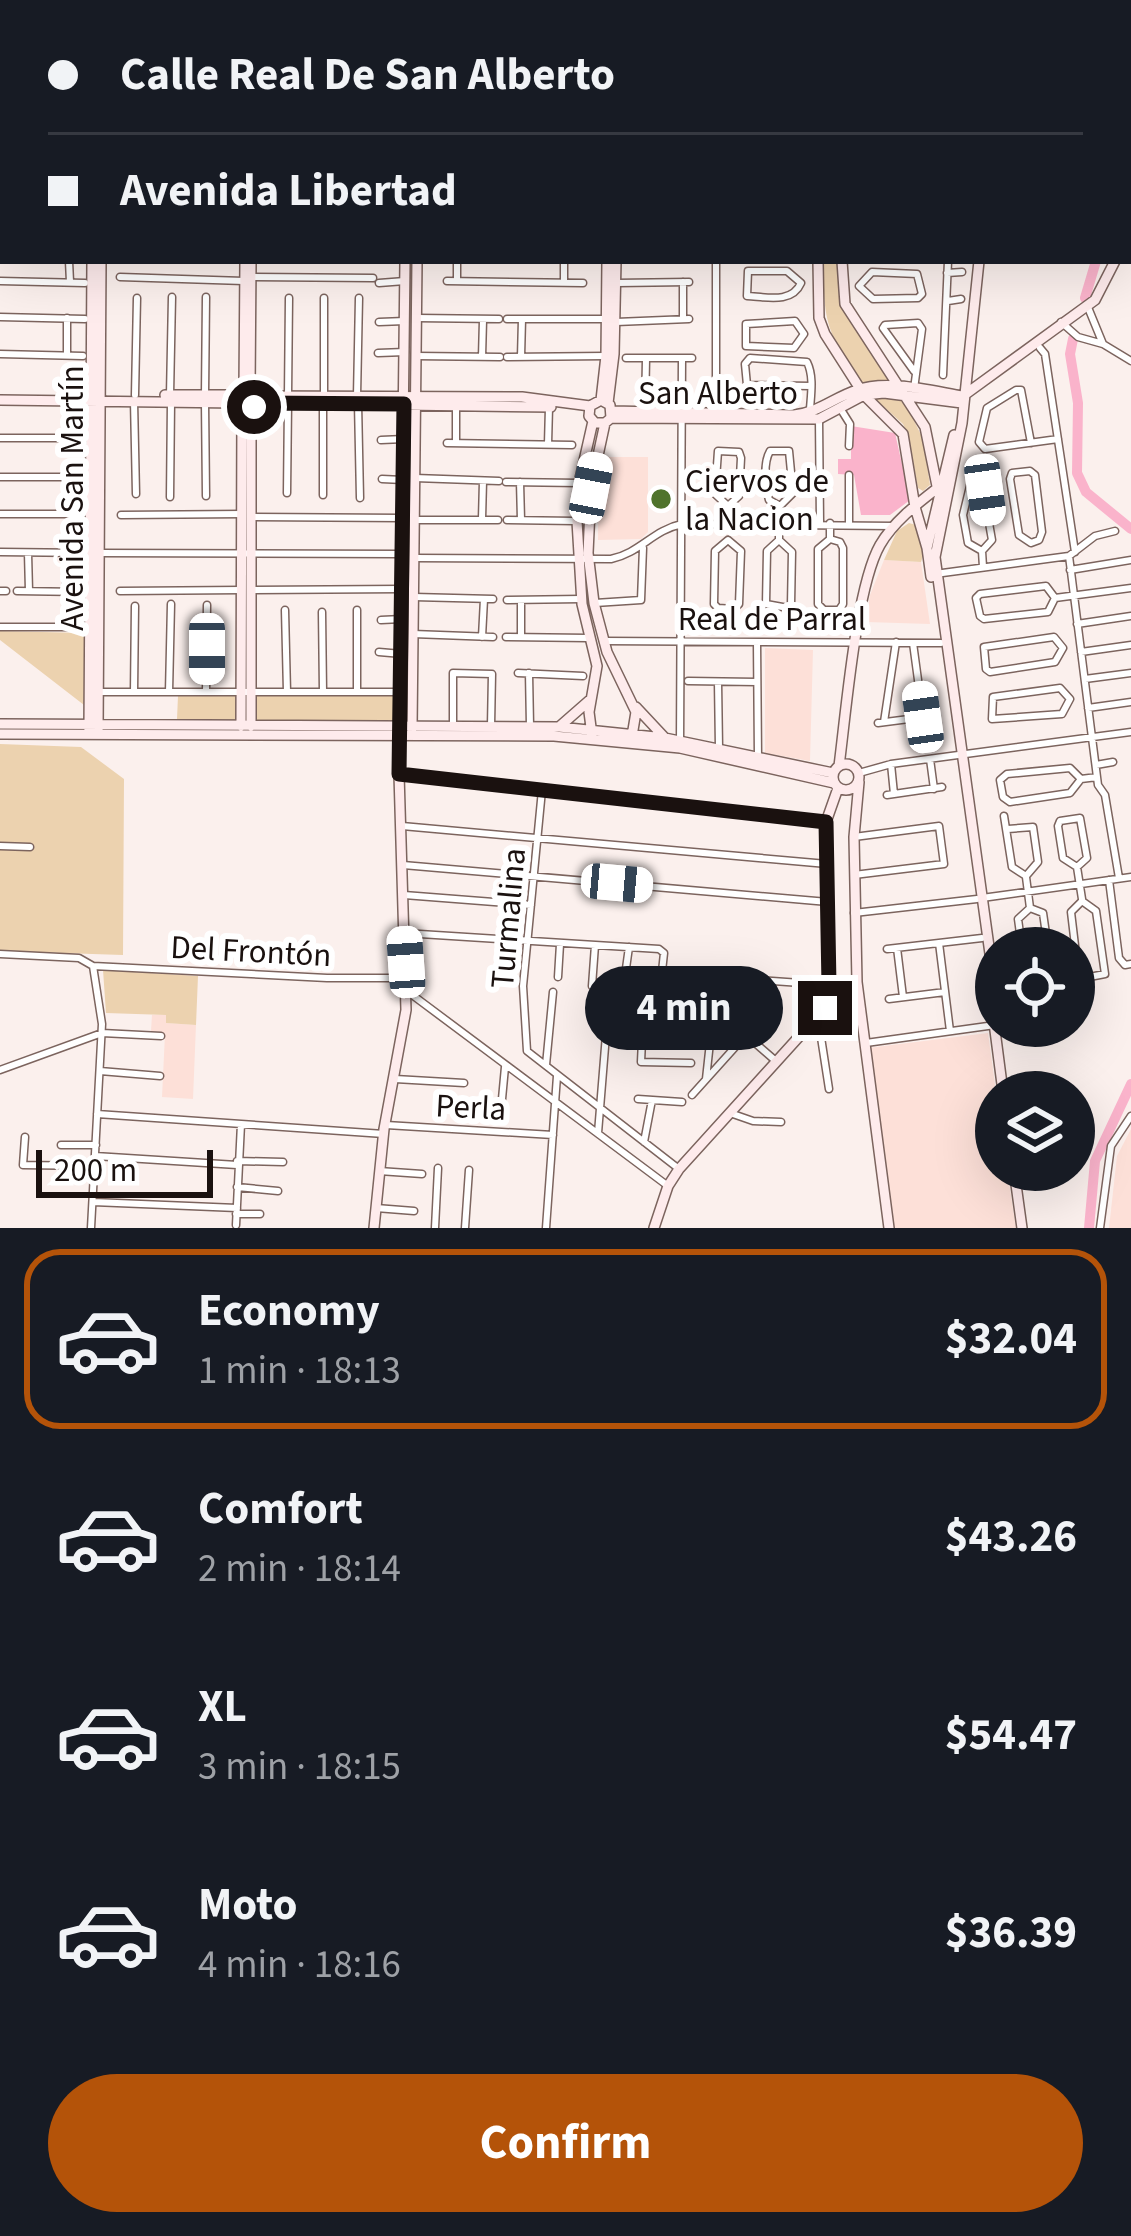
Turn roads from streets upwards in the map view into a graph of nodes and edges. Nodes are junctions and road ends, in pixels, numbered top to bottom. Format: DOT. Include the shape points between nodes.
graph roads {
  1 [pos="69,264"];
  2 [pos="96,264"];
  3 [pos="248,264"];
  4 [pos="405,264"];
  5 [pos="417,264"];
  6 [pos="456,264"];
  7 [pos="564,264"];
  8 [pos="607,264"];
  9 [pos="616,264"];
  10 [pos="716,264"];
  11 [pos="818,264"];
  12 [pos="842,264"];
  13 [pos="948,264"];
  14 [pos="980,264"];
  15 [pos="1114,264"];
  16 [pos="962,272"];
  17 [pos="947,273"];
  18 [pos="120,278"];
  19 [pos="248,279"];
  20 [pos="0,281"];
  21 [pos="405,281"];
  22 [pos="70,282"];
  23 [pos="564,282"];
  24 [pos="85,283"];
  25 [pos="583,283"];
  26 [pos="801,283"];
  27 [pos="617,284"];
  28 [pos="818,284"];
  29 [pos="842,285"];
  30 [pos="859,286"];
  31 [pos="172,297"];
  32 [pos="206,297"];
  33 [pos="137,298"];
  34 [pos="289,298"];
  35 [pos="324,298"];
  36 [pos="359,298"];
  37 [pos="961,299"];
  38 [pos="948,301"];
  39 [pos="1088,305"];
  40 [pos="0,317"];
  41 [pos="67,318"];
  42 [pos="85,319"];
  43 [pos="522,319"];
  44 [pos="411,320"];
  45 [pos="483,320"];
  46 [pos="612,320"];
  47 [pos="379,322"];
  48 [pos="1061,322"];
  49 [pos="804,334"];
  50 [pos="825,334"];
  51 [pos="1103,344"];
  52 [pos="1040,348"];
  53 [pos="378,353"];
  54 [pos="0,354"];
  55 [pos="410,354"];
  56 [pos="67,355"];
  57 [pos="83,356"];
  58 [pos="606,356"];
  59 [pos="482,357"];
  60 [pos="521,357"];
  61 [pos="626,358"];
  62 [pos="682,358"];
  63 [pos="692,358"];
  64 [pos="646,359"];
  65 [pos="1131,361"];
  66 [pos="914,371"];
  67 [pos="943,375"];
  68 [pos="811,386"];
  69 [pos="907,391"];
  70 [pos="862,392"];
  71 [pos="0,397"];
  72 [pos="67,397"];
  73 [pos="95,397"];
  74 [pos="135,398"];
  75 [pos="205,398"];
  76 [pos="170,399"];
  77 [pos="247,399"];
  78 [pos="288,399"];
  79 [pos="323,399"];
  80 [pos="357,400"];
  81 [pos="410,400"];
  82 [pos="456,404"];
  83 [pos="962,404"];
  84 [pos="549,407"];
  85 [pos="840,408"];
  86 [pos="601,412"];
  87 [pos="645,414"];
  88 [pos="814,416"];
  89 [pos="681,417"];
  90 [pos="716,417"];
  91 [pos="0,437"];
  92 [pos="66,437"];
  93 [pos="80,437"];
  94 [pos="404,439"];
  95 [pos="1058,439"];
  96 [pos="381,440"];
  97 [pos="1031,443"];
  98 [pos="548,444"];
  99 [pos="572,445"];
  100 [pos="849,446"];
  101 [pos="849,475"];
  102 [pos="0,477"];
  103 [pos="82,477"];
  104 [pos="68,478"];
  105 [pos="382,479"];
  106 [pos="409,479"];
  107 [pos="483,481"];
  108 [pos="520,482"];
  109 [pos="579,483"];
  110 [pos="943,488"];
  111 [pos="287,493"];
  112 [pos="136,494"];
  113 [pos="323,495"];
  114 [pos="206,496"];
  115 [pos="170,497"];
  116 [pos="360,498"];
  117 [pos="728,506"];
  118 [pos="780,506"];
  119 [pos="915,507"];
  120 [pos="945,507"];
  121 [pos="0,514"];
  122 [pos="68,514"];
  123 [pos="83,514"];
  124 [pos="121,515"];
  125 [pos="247,516"];
  126 [pos="409,519"];
  127 [pos="482,520"];
  128 [pos="521,520"];
  129 [pos="577,521"];
  130 [pos="849,523"];
  131 [pos="682,524"];
  132 [pos="728,524"];
  133 [pos="780,524"];
  134 [pos="820,524"];
  135 [pos="830,524"];
  136 [pos="894,526"];
  137 [pos="1115,531"];
  138 [pos="728,539"];
  139 [pos="830,539"];
  140 [pos="779,540"];
  141 [pos="1031,543"];
  142 [pos="643,548"];
  143 [pos="982,550"];
  144 [pos="0,552"];
  145 [pos="28,552"];
  146 [pos="931,552"];
  147 [pos="67,553"];
  148 [pos="94,553"];
  149 [pos="247,554"];
  150 [pos="1072,554"];
  151 [pos="408,556"];
  152 [pos="583,560"];
  153 [pos="1034,560"];
  154 [pos="1131,560"];
  155 [pos="983,567"];
  156 [pos="1070,569"];
  157 [pos="934,574"];
  158 [pos="1131,588"];
  159 [pos="402,589"];
  160 [pos="120,590"];
  161 [pos="246,590"];
  162 [pos="17,591"];
  163 [pos="29,591"];
  164 [pos="67,592"];
  165 [pos="82,592"];
  166 [pos="1074,596"];
  167 [pos="414,597"];
  168 [pos="1055,598"];
  169 [pos="581,599"];
  170 [pos="507,600"];
  171 [pos="521,600"];
  172 [pos="593,603"];
  173 [pos="171,604"];
  174 [pos="207,605"];
  175 [pos="135,606"];
  176 [pos="285,610"];
  177 [pos="357,610"];
  178 [pos="322,612"];
  179 [pos="1131,616"];
  180 [pos="381,620"];
  181 [pos="402,620"];
  182 [pos="1077,624"];
  183 [pos="0,627"];
  184 [pos="72,627"];
  185 [pos="413,634"];
  186 [pos="482,637"];
  187 [pos="494,637"];
  188 [pos="506,637"];
  189 [pos="520,637"];
  190 [pos="589,638"];
  191 [pos="604,641"];
  192 [pos="681,641"];
  193 [pos="758,642"];
  194 [pos="857,642"];
  195 [pos="896,642"];
  196 [pos="913,642"];
  197 [pos="941,643"];
  198 [pos="1131,645"];
  199 [pos="1063,648"];
  200 [pos="1080,648"];
  201 [pos="379,652"];
  202 [pos="402,654"];
  203 [pos="442,672"];
  204 [pos="453,673"];
  205 [pos="518,673"];
  206 [pos="529,673"];
  207 [pos="1131,673"];
  208 [pos="583,676"];
  209 [pos="1084,680"];
  210 [pos="688,681"];
  211 [pos="718,682"];
  212 [pos="758,682"];
  213 [pos="98,692"];
  214 [pos="134,692"];
  215 [pos="169,692"];
  216 [pos="206,692"];
  217 [pos="246,692"];
  218 [pos="287,692"];
  219 [pos="323,692"];
  220 [pos="357,692"];
  221 [pos="401,692"];
  222 [pos="1087,696"];
  223 [pos="591,699"];
  224 [pos="1070,699"];
  225 [pos="1131,702"];
  226 [pos="633,703"];
  227 [pos="1088,708"];
  228 [pos="0,724"];
  229 [pos="246,726"];
  230 [pos="453,726"];
  231 [pos="491,726"];
  232 [pos="530,726"];
  233 [pos="559,727"];
  234 [pos="93,730"];
  235 [pos="406,731"];
  236 [pos="1131,732"];
  237 [pos="0,734"];
  238 [pos="592,734"];
  239 [pos="632,738"];
  240 [pos="665,738"];
  241 [pos="1092,738"];
  242 [pos="680,745"];
  243 [pos="719,748"];
  244 [pos="959,755"];
  245 [pos="930,759"];
  246 [pos="758,760"];
  247 [pos="1113,762"];
  248 [pos="891,764"];
  249 [pos="1096,765"];
  250 [pos="399,774"];
  251 [pos="836,777"];
  252 [pos="859,777"];
  253 [pos="1097,777"];
  254 [pos="1081,778"];
  255 [pos="542,790"];
  256 [pos="1004,816"];
  257 [pos="826,822"];
  258 [pos="402,826"];
  259 [pos="1008,829"];
  260 [pos="854,836"];
  261 [pos="538,838"];
  262 [pos="0,846"];
  263 [pos="30,847"];
  264 [pos="827,864"];
  265 [pos="403,865"];
  266 [pos="1077,868"];
  267 [pos="854,875"];
  268 [pos="533,876"];
  269 [pos="1026,876"];
  270 [pos="1131,877"];
  271 [pos="1119,878"];
  272 [pos="1109,880"];
  273 [pos="1079,885"];
  274 [pos="1028,892"];
  275 [pos="404,895"];
  276 [pos="980,899"];
  277 [pos="1082,901"];
  278 [pos="828,902"];
  279 [pos="531,905"];
  280 [pos="1030,908"];
  281 [pos="854,913"];
  282 [pos="981,927"];
  283 [pos="985,927"];
  284 [pos="1019,927"];
  285 [pos="1045,927"];
  286 [pos="404,933"];
  287 [pos="975,939"];
  288 [pos="528,941"];
  289 [pos="560,943"];
  290 [pos="938,943"];
  291 [pos="595,945"];
  292 [pos="629,947"];
  293 [pos="0,954"];
  294 [pos="92,964"];
  295 [pos="1131,964"];
  296 [pos="662,973"];
  297 [pos="558,976"];
  298 [pos="406,978"];
  299 [pos="829,985"];
  300 [pos="592,986"];
  301 [pos="406,992"];
  302 [pos="553,992"];
  303 [pos="945,992"];
  304 [pos="622,997"];
  305 [pos="644,998"];
  306 [pos="903,998"];
  307 [pos="659,999"];
  308 [pos="889,999"];
  309 [pos="694,1001"];
  310 [pos="772,1006"];
  311 [pos="762,1017"];
  312 [pos="818,1018"];
  313 [pos="975,1028"];
  314 [pos="642,1031"];
  315 [pos="950,1031"];
  316 [pos="102,1033"];
  317 [pos="694,1034"];
  318 [pos="746,1035"];
  319 [pos="160,1036"];
  320 [pos="862,1044"];
  321 [pos="777,1062"];
  322 [pos="691,1063"];
  323 [pos="505,1065"];
  324 [pos="546,1065"];
  325 [pos="0,1070"];
  326 [pos="100,1071"];
  327 [pos="160,1076"];
  328 [pos="557,1076"];
  329 [pos="395,1079"];
  330 [pos="706,1079"];
  331 [pos="464,1083"];
  332 [pos="829,1089"];
  333 [pos="692,1095"];
  334 [pos="502,1099"];
  335 [pos="638,1099"];
  336 [pos="652,1100"];
  337 [pos="555,1102"];
  338 [pos="682,1102"];
  339 [pos="599,1106"];
  340 [pos="730,1113"];
  341 [pos="98,1114"];
  342 [pos="1131,1116"];
  343 [pos="782,1122"];
  344 [pos="241,1124"];
  345 [pos="385,1129"];
  346 [pos="598,1133"];
  347 [pos="553,1135"];
  348 [pos="25,1137"];
  349 [pos="644,1142"];
  350 [pos="61,1145"];
  351 [pos="96,1145"];
  352 [pos="95,1156"];
  353 [pos="283,1162"];
  354 [pos="237,1163"];
  355 [pos="94,1166"];
  356 [pos="438,1168"];
  357 [pos="679,1169"];
  358 [pos="469,1170"];
  359 [pos="380,1171"];
  360 [pos="422,1174"];
  361 [pos="668,1186"];
  362 [pos="237,1187"];
  363 [pos="278,1191"];
  364 [pos="1020,1191"];
  365 [pos="93,1202"];
  366 [pos="376,1208"];
  367 [pos="237,1211"];
  368 [pos="414,1211"];
  369 [pos="260,1214"];
  370 [pos="236,1225"];
  371 [pos="91,1228"];
  372 [pos="374,1228"];
  373 [pos="434,1228"];
  374 [pos="465,1228"];
  375 [pos="546,1228"];
  376 [pos="654,1228"];
  377 [pos="889,1228"];
  378 [pos="1025,1228"];
  379 [pos="1100,1228"];
  1 -- 22 [label="street"];
  2 -- 73 [label="street, Avenida San Martín"];
  3 -- 19 [label="street"];
  4 -- 21 [label="street"];
  5 -- 44 [label="street"];
  6 -- 23 [label="street" via="452,281"];
  7 -- 23 [label="street"];
  8 -- 46 [label="street"];
  9 -- 27 [label="street"];
  10 -- 90 [label="street"];
  11 -- 28 [label="street"];
  12 -- 29 [label="street"];
  13 -- 17 [label="street"];
  14 -- 83 [label="street"];
  15 -- 39 [label="street"];
  16 -- 17 [label="street"];
  17 -- 38 [label="street"];
  18 -- 19 [label="street"];
  19 -- 21 [label="street"];
  19 -- 77 [label="street"];
  20 -- 22 [label="street"];
  21 -- 44 [label="street"];
  22 -- 24 [label="street"];
  23 -- 25 [label="street"];
  26 -- 26 [label="street" via="787,271 748,271 745,295 784,297"];
  26 -- 28 [label="street"];
  27 -- 46 [label="street"];
  27 -- 46 [label="street" via="686,282 686,319"];
  28 -- 50 [label="street"];
  29 -- 30 [label="street"];
  29 -- 69 [label="street" via="845,304"];
  30 -- 30 [label="street" via="872,272 920,276 922,294 873,299"];
  31 -- 76 [label="street"];
  32 -- 75 [label="street"];
  33 -- 74 [label="street"];
  34 -- 78 [label="street"];
  35 -- 79 [label="street"];
  36 -- 80 [label="street"];
  37 -- 38 [label="street"];
  38 -- 67 [label="street"];
  39 -- 48 [label="street"];
  39 -- 51 [label="street"];
  40 -- 41 [label="street"];
  41 -- 42 [label="street"];
  41 -- 56 [label="street"];
  43 -- 45 [label="street"];
  43 -- 46 [label="street"];
  43 -- 60 [label="street"];
  44 -- 45 [label="street"];
  44 -- 47 [label="street"];
  44 -- 55 [label="street"];
  45 -- 59 [label="street"];
  46 -- 58 [label="street"];
  46 -- 86 [label="street"];
  48 -- 51 [label="street"];
  48 -- 83 [label="street"];
  49 -- 49 [label="street" via="794,348 748,348 744,326 795,321"];
  49 -- 50 [label="street"];
  50 -- 70 [label="street"];
  51 -- 65 [label="street"];
  52 -- 95 [label="street"];
  53 -- 55 [label="street"];
  54 -- 56 [label="street"];
  55 -- 59 [label="street"];
  55 -- 81 [label="street"];
  56 -- 57 [label="street"];
  58 -- 60 [label="street"];
  58 -- 86 [label="street"];
  59 -- 60 [label="street"];
  61 -- 64 [label="street"];
  62 -- 63 [label="street"];
  62 -- 64 [label="street"];
  62 -- 89 [label="street"];
  64 -- 87 [label="street"];
  66 -- 66 [label="street" via="919,323 885,325 883,328"];
  66 -- 69 [label="street"];
  68 -- 68 [label="street" via="807,362 750,358 744,376 747,385"];
  68 -- 88 [label="street"];
  69 -- 70 [label="street, San Alberto"];
  69 -- 83 [label="street, San Alberto"];
  69 -- 110 [label="street"];
  70 -- 85 [label="street, San Alberto"];
  70 -- 88 [label="street, San Alberto"];
  70 -- 119 [label="street" via="903,434"];
  71 -- 72 [label="street"];
  72 -- 73 [label="street"];
  72 -- 92 [label="street"];
  73 -- 74 [label="street"];
  73 -- 148 [label="street, Avenida San Martín"];
  74 -- 76 [label="street"];
  74 -- 112 [label="street"];
  75 -- 76 [label="street"];
  75 -- 77 [label="street"];
  75 -- 114 [label="street"];
  76 -- 115 [label="street"];
  77 -- 78 [label="street"];
  77 -- 125 [label="street"];
  78 -- 79 [label="street"];
  78 -- 111 [label="street"];
  79 -- 80 [label="street"];
  79 -- 113 [label="street"];
  80 -- 81 [label="street"];
  80 -- 116 [label="street"];
  81 -- 82 [label="street"];
  81 -- 86 [label="street" via="522,397"];
  81 -- 94 [label="street"];
  81 -- 106 [label="street"];
  82 -- 84 [label="street"];
  82 -- 98 [label="street" via="452,443"];
  83 -- 110 [label="street"];
  84 -- 86 [label="street"];
  84 -- 98 [label="street"];
  85 -- 88 [label="street, San Alberto"];
  85 -- 100 [label="street" via="850,424"];
  86 -- 87 [label="street, San Alberto"];
  86 -- 89 [label="street, San Alberto"];
  86 -- 109 [label="street"];
  86 -- 152 [label="street"];
  87 -- 89 [label="street, San Alberto"];
  88 -- 90 [label="street, San Alberto"];
  88 -- 134 [label="street"];
  89 -- 90 [label="street, San Alberto"];
  89 -- 131 [label="street"];
  91 -- 92 [label="street"];
  92 -- 93 [label="street"];
  94 -- 96 [label="street"];
  94 -- 106 [label="street"];
  95 -- 97 [label="street"];
  95 -- 150 [label="street"];
  97 -- 97 [label="street" via="985,449 979,442 988,408 1021,391"];
  98 -- 99 [label="street"];
  101 -- 130 [label="street"];
  102 -- 104 [label="street"];
  103 -- 104 [label="street"];
  104 -- 122 [label="street"];
  105 -- 106 [label="street"];
  106 -- 107 [label="street"];
  106 -- 126 [label="street"];
  107 -- 108 [label="street"];
  107 -- 127 [label="street"];
  108 -- 109 [label="street"];
  108 -- 128 [label="street"];
  109 -- 129 [label="street"];
  110 -- 119 [label="street"];
  110 -- 120 [label="street"];
  110 -- 120 [label="street"];
  110 -- 146 [label="street"];
  117 -- 117 [label="street" via="715,494 718,451 741,458 739,496"];
  117 -- 132 [label="street"];
  118 -- 118 [label="street" via="766,492 770,451 793,457 793,493"];
  118 -- 133 [label="street"];
  119 -- 136 [label="street"];
  119 -- 146 [label="street"];
  120 -- 146 [label="street"];
  121 -- 122 [label="street"];
  122 -- 123 [label="street"];
  124 -- 125 [label="street"];
  125 -- 126 [label="street"];
  125 -- 149 [label="street"];
  126 -- 127 [label="street"];
  126 -- 151 [label="street"];
  127 -- 128 [label="street"];
  128 -- 129 [label="street"];
  129 -- 152 [label="street"];
  130 -- 135 [label="street"];
  130 -- 136 [label="street"];
  131 -- 132 [label="street"];
  131 -- 142 [label="street" via="662,529"];
  131 -- 192 [label="street"];
  132 -- 133 [label="street"];
  132 -- 138 [label="street"];
  133 -- 134 [label="street"];
  133 -- 140 [label="street"];
  134 -- 135 [label="street"];
  135 -- 139 [label="street"];
  136 -- 194 [label="street" via="867,580"];
  137 -- 150 [label="street"];
  138 -- 138 [label="street" via="716,551 714,604 734,609 741,551"];
  139 -- 139 [label="street" via="818,549 818,604 839,610 843,548"];
  140 -- 140 [label="street" via="766,551 766,604 788,608 792,552"];
  141 -- 141 [label="street" via="1042,532 1033,472 1011,475 1019,535"];
  141 -- 153 [label="street"];
  142 -- 152 [label="street"];
  142 -- 172 [label="street" via="640,600"];
  143 -- 143 [label="street" via="992,543 984,480 971,482 963,515 968,543"];
  143 -- 155 [label="street"];
  144 -- 145 [label="street"];
  145 -- 147 [label="street"];
  145 -- 163 [label="street"];
  146 -- 157 [label="street"];
  147 -- 148 [label="street"];
  147 -- 164 [label="street"];
  148 -- 149 [label="street"];
  148 -- 213 [label="street, Avenida San Martín"];
  148 -- 234 [label="street, Avenida San Martín"];
  149 -- 151 [label="street"];
  149 -- 161 [label="street"];
  150 -- 153 [label="street"];
  150 -- 156 [label="street"];
  151 -- 152 [label="street"];
  151 -- 159 [label="street"];
  151 -- 167 [label="street"];
  152 -- 169 [label="street"];
  152 -- 172 [label="street"];
  153 -- 155 [label="street"];
  154 -- 156 [label="street"];
  155 -- 157 [label="street"];
  156 -- 166 [label="street"];
  157 -- 197 [label="street"];
  157 -- 244 [label="street"];
  158 -- 166 [label="street"];
  159 -- 161 [label="street"];
  159 -- 181 [label="street"];
  160 -- 161 [label="street"];
  161 -- 217 [label="street"];
  162 -- 163 [label="street"];
  163 -- 164 [label="street"];
  164 -- 165 [label="street"];
  166 -- 168 [label="street"];
  166 -- 182 [label="street"];
  167 -- 185 [label="street"];
  167 -- 186 [label="street" via="488,599"];
  168 -- 168 [label="street" via="1046,586 976,598 985,619 1048,612"];
  169 -- 171 [label="street"];
  169 -- 190 [label="street"];
  170 -- 171 [label="street"];
  171 -- 189 [label="street"];
  172 -- 191 [label="street"];
  173 -- 215 [label="street"];
  174 -- 216 [label="street"];
  175 -- 214 [label="street"];
  176 -- 218 [label="street"];
  177 -- 220 [label="street"];
  178 -- 219 [label="street"];
  179 -- 182 [label="street"];
  180 -- 181 [label="street"];
  181 -- 202 [label="street"];
  182 -- 200 [label="street"];
  183 -- 184 [label="street"];
  185 -- 186 [label="street"];
  185 -- 235 [label="street"];
  186 -- 187 [label="street"];
  188 -- 189 [label="street"];
  189 -- 190 [label="street"];
  190 -- 223 [label="street" via="597,666"];
  191 -- 192 [label="street, Real de Parral"];
  191 -- 226 [label="street"];
  192 -- 193 [label="street, Real de Parral"];
  192 -- 242 [label="street"];
  193 -- 194 [label="street, Real de Parral"];
  193 -- 212 [label="street"];
  194 -- 195 [label="street, Real de Parral"];
  194 -- 251 [label="street"];
  195 -- 196 [label="street, Real de Parral"];
  195 -- 196 [label="street" via="881,723 927,717"];
  196 -- 197 [label="street, Real de Parral"];
  197 -- 244 [label="street"];
  198 -- 200 [label="street"];
  199 -- 199 [label="street" via="1051,637 982,651 991,672 1055,662"];
  199 -- 200 [label="street"];
  200 -- 209 [label="street"];
  201 -- 202 [label="street"];
  202 -- 221 [label="street"];
  203 -- 204 [label="street"];
  204 -- 230 [label="street"];
  204 -- 231 [label="street" via="494,674"];
  205 -- 206 [label="street"];
  206 -- 208 [label="street"];
  206 -- 232 [label="street"];
  207 -- 209 [label="street"];
  209 -- 222 [label="street"];
  210 -- 211 [label="street"];
  211 -- 212 [label="street"];
  211 -- 243 [label="street"];
  212 -- 246 [label="street"];
  213 -- 214 [label="street"];
  213 -- 234 [label="street, Avenida San Martín"];
  214 -- 215 [label="street"];
  215 -- 216 [label="street"];
  216 -- 217 [label="street"];
  217 -- 218 [label="street"];
  217 -- 229 [label="street"];
  218 -- 219 [label="street"];
  219 -- 220 [label="street"];
  220 -- 221 [label="street"];
  221 -- 235 [label="street"];
  222 -- 224 [label="street"];
  222 -- 227 [label="street"];
  223 -- 233 [label="street"];
  223 -- 238 [label="street"];
  224 -- 224 [label="street" via="1060,688 992,697 992,719 1062,714"];
  225 -- 227 [label="street"];
  226 -- 239 [label="street"];
  226 -- 240 [label="street"];
  227 -- 241 [label="street"];
  228 -- 234 [label="street"];
  229 -- 234 [label="street"];
  229 -- 235 [label="street"];
  230 -- 231 [label="street"];
  230 -- 235 [label="street"];
  231 -- 232 [label="street"];
  232 -- 233 [label="street"];
  233 -- 238 [label="street"];
  234 -- 235 [label="street"];
  234 -- 237 [label="street"];
  235 -- 238 [label="street"];
  235 -- 250 [label="street"];
  236 -- 241 [label="street"];
  238 -- 239 [label="street"];
  239 -- 240 [label="street"];
  239 -- 242 [label="street"];
  240 -- 242 [label="street"];
  241 -- 244 [label="street"];
  241 -- 249 [label="street"];
  242 -- 243 [label="street"];
  242 -- 246 [label="street"];
  243 -- 246 [label="street"];
  244 -- 245 [label="street"];
  244 -- 276 [label="street"];
  245 -- 248 [label="street"];
  245 -- 248 [label="street" via="938,788 891,794"];
  246 -- 251 [label="street"];
  247 -- 249 [label="street"];
  248 -- 252 [label="street"];
  249 -- 253 [label="street"];
  250 -- 255 [label="street"];
  250 -- 258 [label="street"];
  251 -- 252 [label="street" via="852,765"];
  251 -- 252 [label="street" via="850,790"];
  251 -- 257 [label="street"];
  252 -- 260 [label="street"];
  253 -- 254 [label="street"];
  253 -- 271 [label="street"];
  254 -- 254 [label="street" via="1070,768 1002,777 1005,801 1070,793"];
  255 -- 257 [label="street"];
  255 -- 261 [label="street, Turmalina"];
  256 -- 259 [label="street"];
  257 -- 264 [label="street"];
  258 -- 261 [label="street"];
  258 -- 265 [label="street"];
  259 -- 269 [label="street" via="1012,867"];
  259 -- 269 [label="street" via="1033,827 1038,862"];
  260 -- 267 [label="street"];
  260 -- 267 [label="street" via="939,826 944,865"];
  261 -- 264 [label="street"];
  261 -- 268 [label="street, Turmalina"];
  262 -- 263 [label="street"];
  264 -- 278 [label="street"];
  265 -- 268 [label="street"];
  265 -- 275 [label="street"];
  266 -- 266 [label="street" via="1087,859 1080,818 1058,826 1063,858"];
  266 -- 273 [label="street"];
  267 -- 281 [label="street"];
  268 -- 278 [label="street"];
  268 -- 279 [label="street, Turmalina"];
  269 -- 274 [label="street"];
  270 -- 271 [label="street"];
  271 -- 272 [label="street"];
  272 -- 273 [label="street"];
  272 -- 295 [label="street" via="1119,958"];
  273 -- 274 [label="street"];
  273 -- 277 [label="street"];
  274 -- 276 [label="street"];
  274 -- 280 [label="street"];
  275 -- 279 [label="street"];
  275 -- 286 [label="street"];
  276 -- 281 [label="street"];
  276 -- 282 [label="street"];
  276 -- 283 [label="street"];
  277 -- 277 [label="street" via="1071,912 1083,980 1105,974 1096,911"];
  278 -- 299 [label="street"];
  279 -- 288 [label="street, Turmalina"];
  280 -- 284 [label="street"];
  280 -- 285 [label="street" via="1043,914"];
  281 -- 320 [label="street"];
  286 -- 288 [label="street"];
  286 -- 298 [label="street"];
  287 -- 290 [label="street"];
  288 -- 289 [label="street"];
  288 -- 324 [label="street, Turmalina" via="527,1051"];
  289 -- 291 [label="street"];
  289 -- 297 [label="street"];
  290 -- 303 [label="street"];
  290 -- 306 [label="street" via="892,949"];
  291 -- 292 [label="street"];
  291 -- 300 [label="street"];
  292 -- 296 [label="street" via="659,949"];
  292 -- 304 [label="street"];
  293 -- 294 [label="street, Del Frontón"];
  294 -- 298 [label="street, Del Frontón"];
  294 -- 316 [label="street"];
  296 -- 299 [label="street"];
  296 -- 307 [label="street"];
  298 -- 301 [label="street"];
  299 -- 312 [label="street"];
  301 -- 323 [label="street"];
  301 -- 329 [label="street"];
  302 -- 324 [label="street"];
  303 -- 306 [label="street"];
  303 -- 315 [label="street"];
  304 -- 305 [label="street"];
  304 -- 339 [label="street" via="608,1002"];
  305 -- 307 [label="street"];
  305 -- 314 [label="street"];
  306 -- 308 [label="street"];
  307 -- 309 [label="street"];
  310 -- 311 [label="street"];
  311 -- 318 [label="street"];
  311 -- 330 [label="street" via="712,1015"];
  312 -- 321 [label="street"];
  312 -- 332 [label="street"];
  313 -- 315 [label="street"];
  314 -- 317 [label="street"];
  314 -- 322 [label="street" via="640,1062"];
  315 -- 320 [label="street"];
  316 -- 319 [label="street"];
  316 -- 325 [label="street"];
  316 -- 326 [label="street"];
  318 -- 321 [label="street"];
  318 -- 330 [label="street"];
  320 -- 377 [label="street"];
  321 -- 340 [label="street"];
  323 -- 334 [label="street"];
  323 -- 337 [label="street"];
  324 -- 328 [label="street"];
  326 -- 327 [label="street"];
  326 -- 341 [label="street"];
  328 -- 337 [label="street"];
  328 -- 339 [label="street"];
  329 -- 331 [label="street"];
  329 -- 345 [label="street"];
  330 -- 333 [label="street"];
  335 -- 336 [label="street"];
  336 -- 338 [label="street"];
  336 -- 349 [label="street"];
  337 -- 346 [label="street"];
  337 -- 347 [label="street"];
  339 -- 346 [label="street"];
  339 -- 349 [label="street"];
  340 -- 343 [label="street"];
  340 -- 357 [label="street"];
  341 -- 344 [label="street"];
  341 -- 351 [label="street"];
  342 -- 379 [label="street" via="1111,1146"];
  344 -- 345 [label="street"];
  344 -- 354 [label="street"];
  345 -- 347 [label="street, Perla"];
  345 -- 359 [label="street"];
  346 -- 361 [label="street"];
  347 -- 375 [label="street"];
  348 -- 355 [label="street" via="23,1165"];
  349 -- 357 [label="street"];
  350 -- 351 [label="street"];
  351 -- 352 [label="street"];
  352 -- 354 [label="street"];
  352 -- 355 [label="street"];
  353 -- 354 [label="street"];
  354 -- 362 [label="street"];
  355 -- 365 [label="street"];
  356 -- 373 [label="street"];
  357 -- 361 [label="street"];
  358 -- 374 [label="street"];
  359 -- 360 [label="street"];
  359 -- 366 [label="street"];
  361 -- 376 [label="street"];
  362 -- 363 [label="street"];
  362 -- 367 [label="street"];
  364 -- 378 [label="street"];
  365 -- 367 [label="street"];
  365 -- 371 [label="street"];
  366 -- 368 [label="street"];
  366 -- 372 [label="street"];
  367 -- 369 [label="street"];
  367 -- 370 [label="street"];
}
